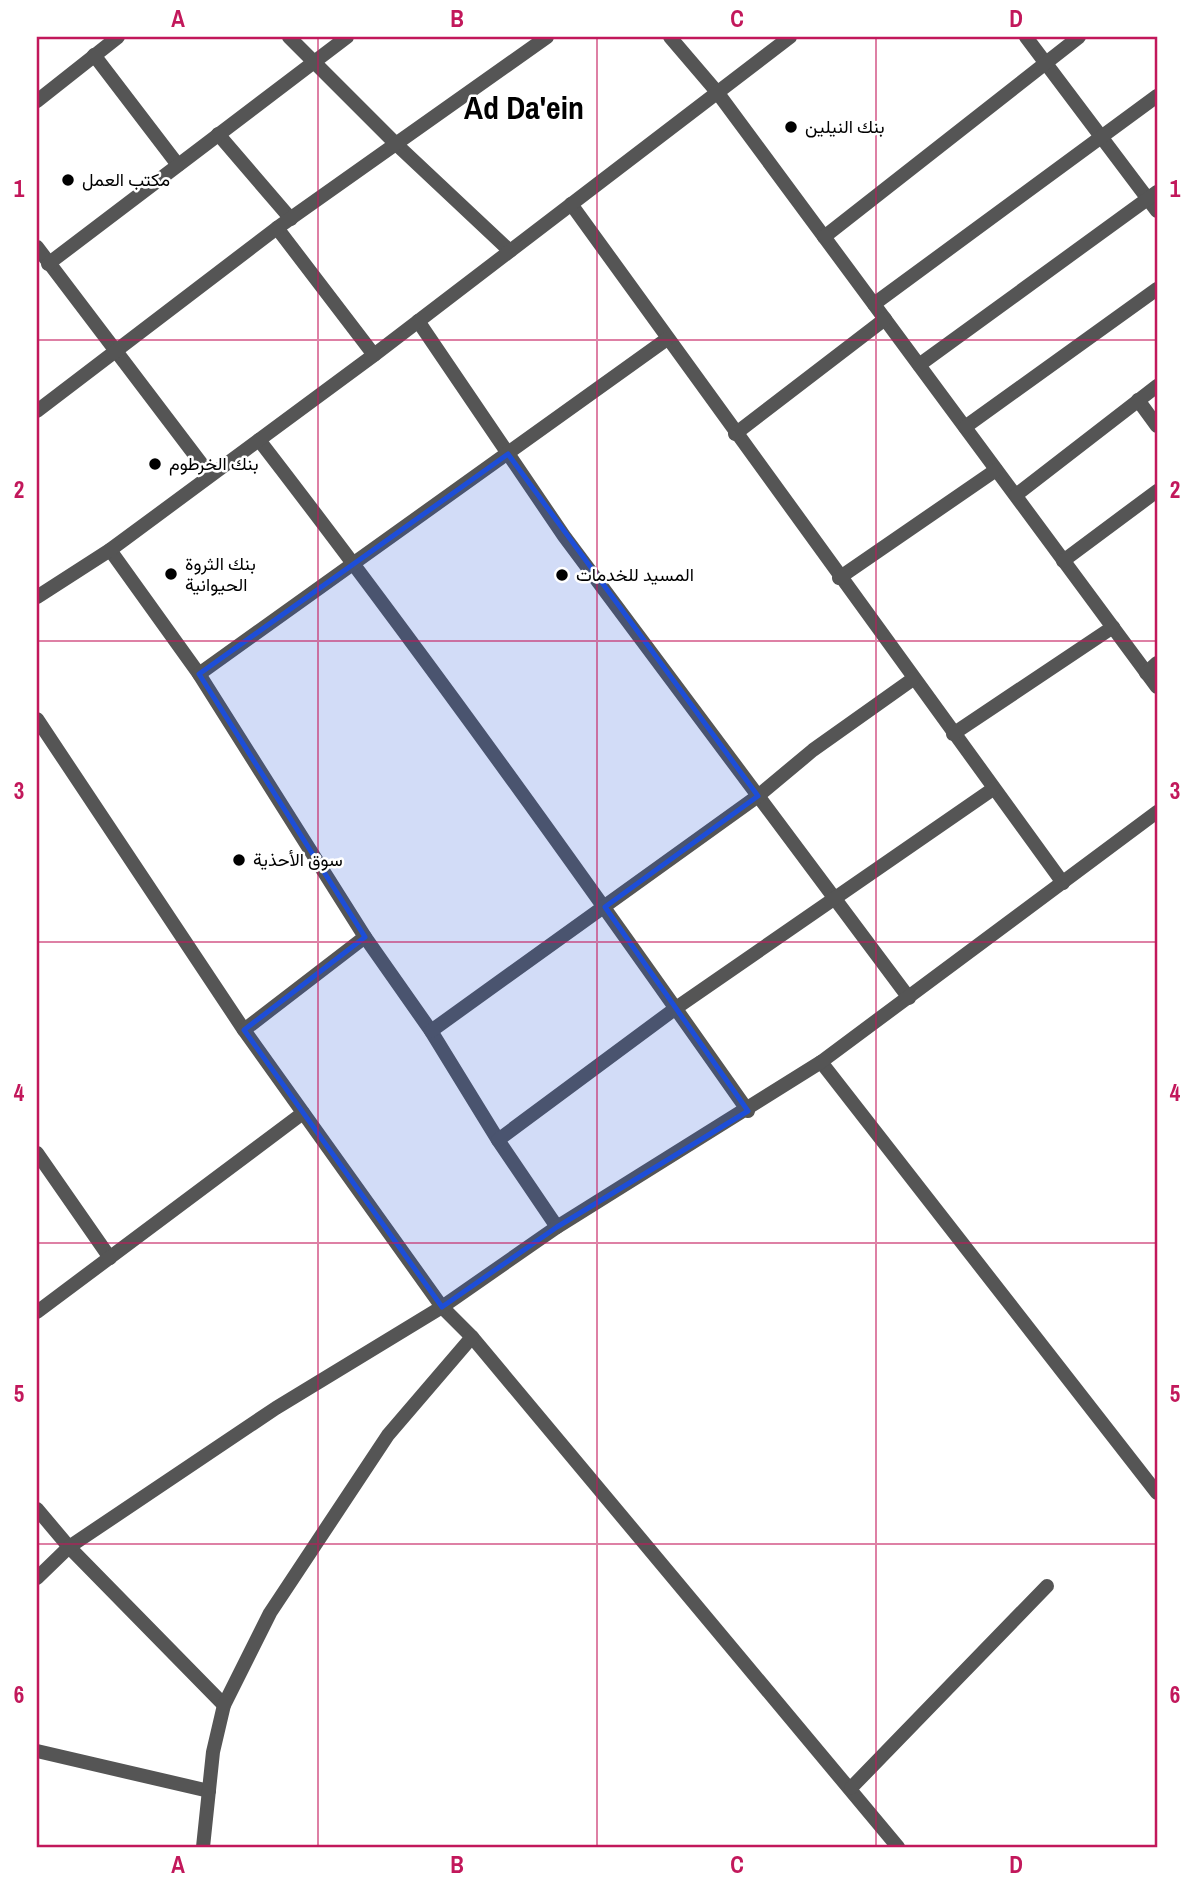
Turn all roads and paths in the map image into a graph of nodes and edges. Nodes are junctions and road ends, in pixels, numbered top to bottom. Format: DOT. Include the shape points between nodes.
graph roads {
  1 [pos="118,37"];
  2 [pos="289,37"];
  3 [pos="347,37"];
  4 [pos="547,37"];
  5 [pos="670,37"];
  6 [pos="790,37"];
  7 [pos="1026,37"];
  8 [pos="1079,37"];
  9 [pos="94,55"];
  10 [pos="313,61"];
  11 [pos="1046,65"];
  12 [pos="717,92"];
  13 [pos="1157,96"];
  14 [pos="37,101"];
  15 [pos="218,134"];
  16 [pos="1102,138"];
  17 [pos="396,144"];
  18 [pos="178,165"];
  19 [pos="1154,201"];
  20 [pos="571,204"];
  21 [pos="290,219"];
  22 [pos="277,228"];
  23 [pos="824,237"];
  24 [pos="37,247"];
  25 [pos="510,251"];
  26 [pos="48,264"];
  27 [pos="1157,289"];
  28 [pos="874,304"];
  29 [pos="885,319"];
  30 [pos="418,321"];
  31 [pos="667,339"];
  32 [pos="115,351"];
  33 [pos="374,355"];
  34 [pos="919,365"];
  35 [pos="1157,386"];
  36 [pos="1138,400"];
  37 [pos="37,411"];
  38 [pos="1157,426"];
  39 [pos="965,427"];
  40 [pos="735,434"];
  41 [pos="259,440"];
  42 [pos="508,454"];
  43 [pos="996,470"];
  44 [pos="211,475"];
  45 [pos="1157,491"];
  46 [pos="1016,495"];
  47 [pos="110,550"];
  48 [pos="1063,561"];
  49 [pos="355,564"];
  50 [pos="839,578"];
  51 [pos="37,597"];
  52 [pos="1112,627"];
  53 [pos="1152,668"];
  54 [pos="199,674"];
  55 [pos="913,680"];
  56 [pos="1157,687"];
  57 [pos="37,719"];
  58 [pos="953,734"];
  59 [pos="993,789"];
  60 [pos="758,796"];
  61 [pos="1157,812"];
  62 [pos="1063,883"];
  63 [pos="835,900"];
  64 [pos="605,906"];
  65 [pos="365,937"];
  66 [pos="909,998"];
  67 [pos="676,1008"];
  68 [pos="244,1030"];
  69 [pos="431,1031"];
  70 [pos="821,1062"];
  71 [pos="748,1111"];
  72 [pos="303,1113"];
  73 [pos="498,1140"];
  74 [pos="37,1153"];
  75 [pos="556,1227"];
  76 [pos="110,1258"];
  77 [pos="442,1307"];
  78 [pos="37,1312"];
  79 [pos="472,1337"];
  80 [pos="1157,1493"];
  81 [pos="37,1509"];
  82 [pos="69,1547"];
  83 [pos="37,1578"];
  84 [pos="1048,1586"];
  85 [pos="224,1705"];
  86 [pos="37,1751"];
  87 [pos="851,1788"];
  88 [pos="209,1791"];
  89 [pos="203,1847"];
  90 [pos="898,1847"];
  1 -- 9 [label="street"];
  2 -- 10 [label="street"];
  3 -- 10 [label="street"];
  4 -- 17 [label="street"];
  5 -- 12 [label="street"];
  6 -- 12 [label="street"];
  7 -- 11 [label="street"];
  8 -- 11 [label="street"];
  9 -- 14 [label="street"];
  9 -- 18 [label="street"];
  10 -- 15 [label="street"];
  10 -- 17 [label="street"];
  11 -- 16 [label="street"];
  11 -- 23 [label="street"];
  12 -- 20 [label="street"];
  12 -- 23 [label="street"];
  13 -- 16 [label="street"];
  15 -- 18 [label="street"];
  15 -- 21 [label="street"];
  16 -- 19 [label="street"];
  16 -- 28 [label="street"];
  17 -- 21 [label="street"];
  17 -- 25 [label="street"];
  18 -- 26 [label="street"];
  19 -- 34 [label="street"];
  20 -- 25 [label="street"];
  20 -- 31 [label="street"];
  21 -- 22 [label="street"];
  22 -- 32 [label="street"];
  22 -- 33 [label="street"];
  23 -- 28 [label="street"];
  24 -- 26 [label="street"];
  25 -- 30 [label="street"];
  26 -- 32 [label="street"];
  27 -- 39 [label="street"];
  28 -- 29 [label="street"];
  29 -- 34 [label="street"];
  29 -- 40 [label="street"];
  30 -- 33 [label="street"];
  30 -- 42 [label="street"];
  31 -- 40 [label="street"];
  31 -- 42 [label="street"];
  32 -- 37 [label="street"];
  32 -- 44 [label="street"];
  33 -- 41 [label="street"];
  34 -- 39 [label="street"];
  35 -- 36 [label="street"];
  36 -- 38 [label="street"];
  36 -- 46 [label="street"];
  39 -- 43 [label="street"];
  40 -- 50 [label="street"];
  41 -- 44 [label="street"];
  41 -- 49 [label="street"];
  42 -- 49 [label="street"];
  42 -- 60 [label="street"];
  43 -- 46 [label="street"];
  43 -- 50 [label="street"];
  44 -- 47 [label="street"];
  45 -- 48 [label="street"];
  46 -- 48 [label="street"];
  47 -- 51 [label="street"];
  47 -- 54 [label="street"];
  48 -- 52 [label="street"];
  49 -- 54 [label="street"];
  49 -- 64 [label="street"];
  50 -- 55 [label="street"];
  52 -- 53 [label="street"];
  52 -- 58 [label="street"];
  53 -- 56 [label="street"];
  54 -- 65 [label="street"];
  55 -- 58 [label="street"];
  55 -- 60 [label="street" via="813,750"];
  57 -- 68 [label="street"];
  58 -- 59 [label="street"];
  59 -- 62 [label="street"];
  59 -- 63 [label="street"];
  60 -- 63 [label="street"];
  60 -- 64 [label="street"];
  61 -- 62 [label="street"];
  62 -- 66 [label="street"];
  63 -- 66 [label="street"];
  63 -- 67 [label="street"];
  64 -- 67 [label="street"];
  64 -- 69 [label="street"];
  65 -- 68 [label="street"];
  65 -- 69 [label="street"];
  66 -- 70 [label="street"];
  67 -- 71 [label="street"];
  67 -- 73 [label="street"];
  68 -- 72 [label="street"];
  69 -- 73 [label="street"];
  70 -- 71 [label="street"];
  70 -- 80 [label="street"];
  71 -- 75 [label="street"];
  72 -- 76 [label="street"];
  72 -- 77 [label="street"];
  73 -- 75 [label="street"];
  74 -- 76 [label="street"];
  75 -- 77 [label="street"];
  76 -- 78 [label="street"];
  77 -- 79 [label="street"];
  77 -- 82 [label="street" via="276,1408"];
  79 -- 85 [label="street" via="388,1435 270,1613"];
  79 -- 87 [label="street"];
  81 -- 82 [label="street"];
  82 -- 83 [label="street"];
  82 -- 85 [label="street"];
  84 -- 87 [label="street"];
  85 -- 88 [label="street"];
  86 -- 88 [label="street"];
  87 -- 90 [label="street"];
  88 -- 89 [label="street"];
}
